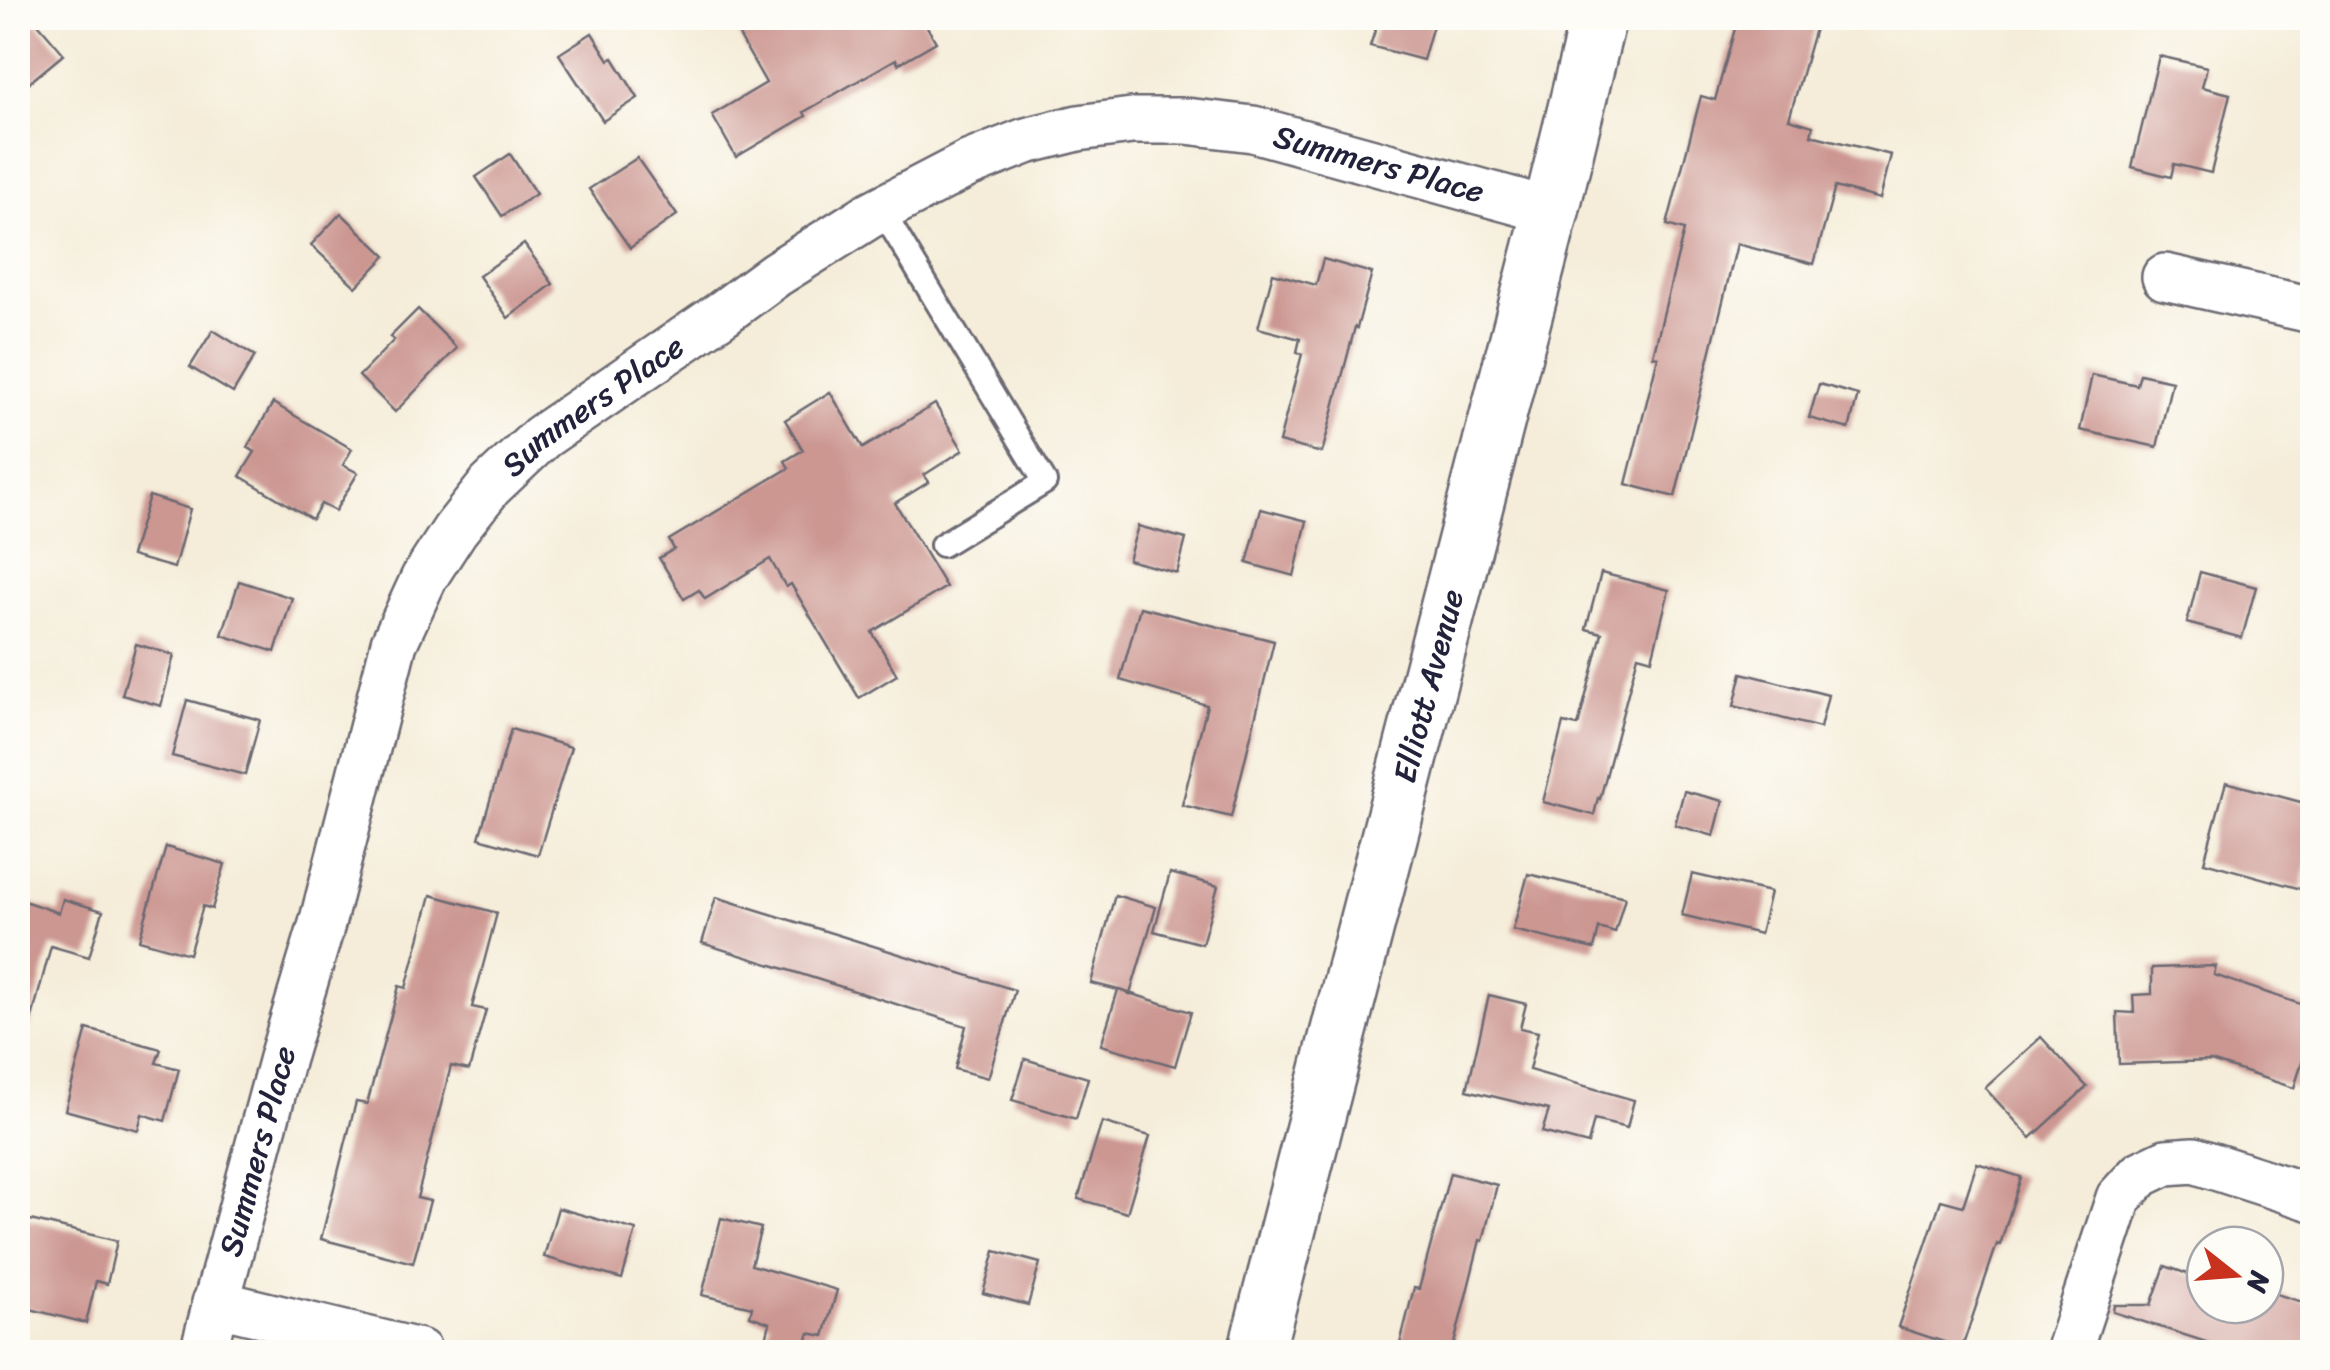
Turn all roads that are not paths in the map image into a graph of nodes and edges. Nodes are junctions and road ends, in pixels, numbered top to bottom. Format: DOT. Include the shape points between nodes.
graph roads {
  1 [pos="1598,18"];
  2 [pos="881,209"];
  3 [pos="1551,211"];
  4 [pos="2165,277"];
  5 [pos="2312,310"];
  6 [pos="942,545"];
  7 [pos="2312,1198"];
  8 [pos="216,1303"];
  9 [pos="203,1352"];
  10 [pos="420,1352"];
  11 [pos="1256,1352"];
  12 [pos="2068,1352"];
  1 -- 3 [label="street, Elliott Avenue"];
  2 -- 3 [label="street, Summers Place" via="1026,141 1132,121 1186,121 1252,129"];
  2 -- 6 [label="lane" via="1046,482"];
  2 -- 8 [label="street, Summers Place" via="542,437 490,486 424,578 394,643"];
  3 -- 11 [label="street, Elliott Avenue"];
  4 -- 5 [label="street"];
  7 -- 12 [label="street" via="2199,1162 2166,1162 2141,1174 2120,1198"];
  8 -- 9 [label="street, Summers Place"];
  8 -- 10 [label="street"];
}
